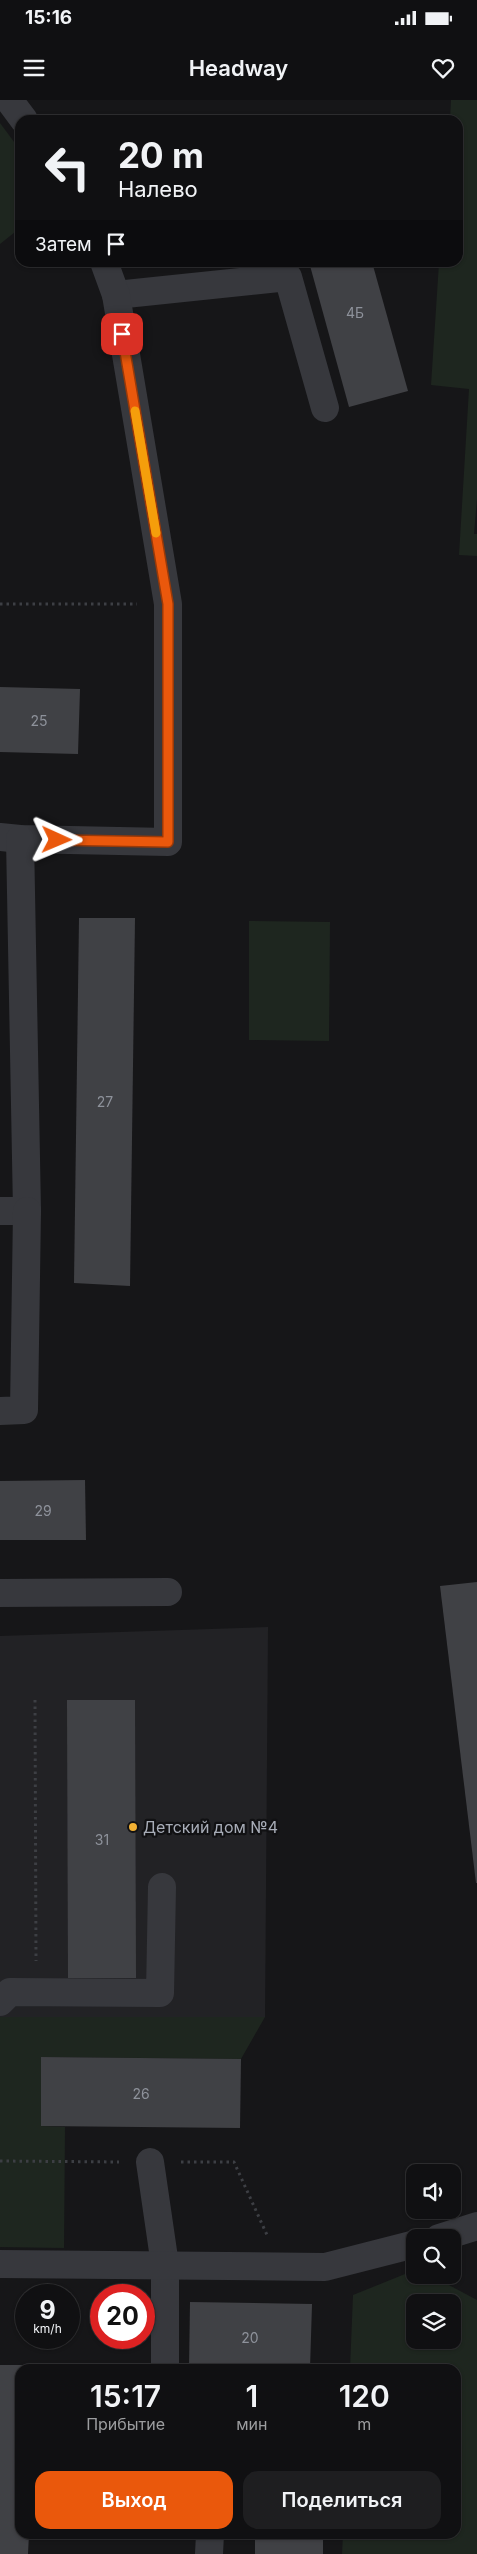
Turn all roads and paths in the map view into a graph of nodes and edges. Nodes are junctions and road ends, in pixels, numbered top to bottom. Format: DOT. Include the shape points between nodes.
graph roads {
  1 [pos="8,100"];
  2 [pos="20,115"];
  3 [pos="106,267"];
  4 [pos="116,295"];
  5 [pos="325,408"];
  6 [pos="0,604"];
  7 [pos="168,604"];
  8 [pos="10,838"];
  9 [pos="0,1211"];
  10 [pos="27,1212"];
  11 [pos="0,1411"];
  12 [pos="168,1592"];
  13 [pos="0,1593"];
  14 [pos="35,1700"];
  15 [pos="162,1887"];
  16 [pos="36,1992"];
  17 [pos="0,2002"];
  18 [pos="150,2162"];
  19 [pos="477,2226"];
  20 [pos="461,2231"];
  21 [pos="406,2246"];
  22 [pos="0,2264"];
  23 [pos="165,2265"];
  24 [pos="165,2364"];
  25 [pos="210,2539"];
  26 [pos="209,2554"];
  1 -- 2 [label="lane"];
  3 -- 4 [label="lane"];
  4 -- 5 [label="lane" via="288,277"];
  4 -- 7 [label="lane"];
  6 -- 7 [label="path"];
  7 -- 8 [label="lane" via="168,842"];
  8 -- 10 [label="lane"];
  9 -- 10 [label="lane"];
  10 -- 11 [label="lane" via="24,1410"];
  12 -- 13 [label="lane"];
  14 -- 16 [label="path"];
  15 -- 16 [label="lane" via="160,1993"];
  16 -- 17 [label="lane" via="10,1992"];
  18 -- 23 [label="lane"];
  19 -- 20 [label="lane"];
  21 -- 23 [label="lane" via="325,2267"];
  22 -- 23 [label="lane"];
  23 -- 24 [label="lane"];
  25 -- 26 [label="lane"];
}
